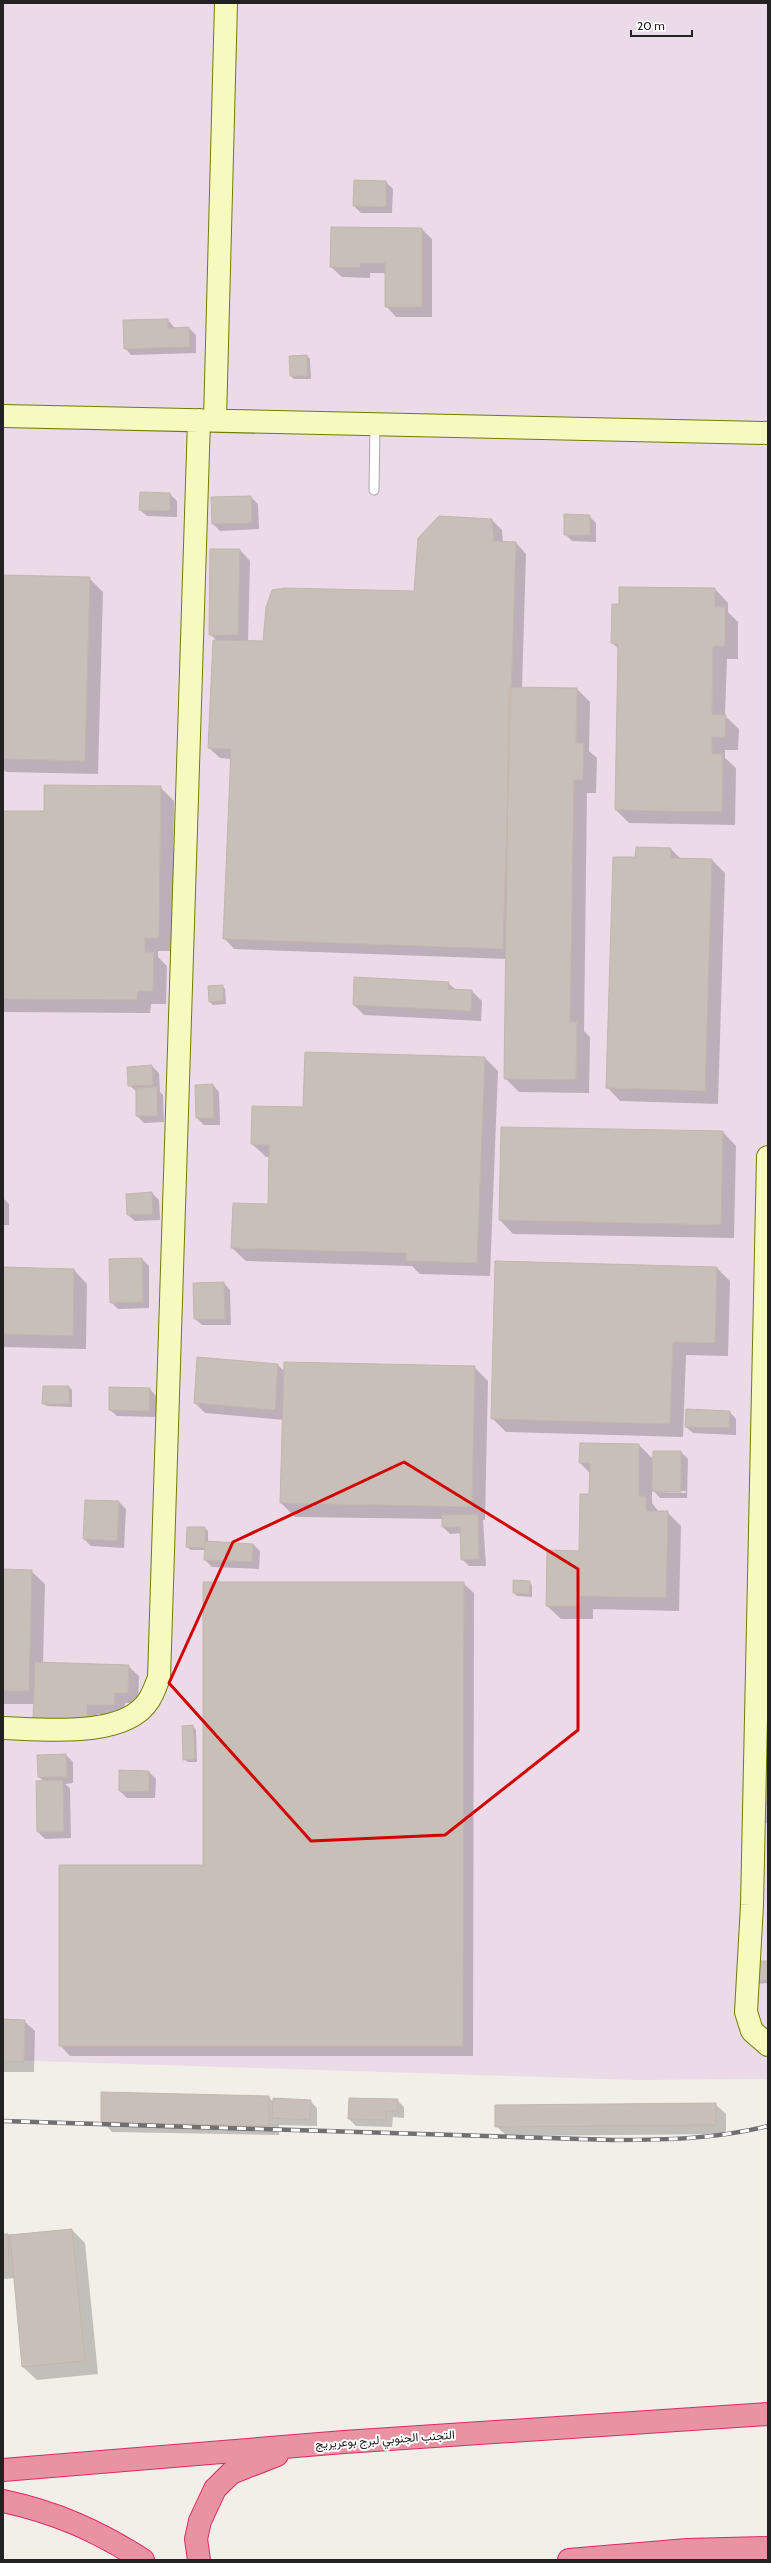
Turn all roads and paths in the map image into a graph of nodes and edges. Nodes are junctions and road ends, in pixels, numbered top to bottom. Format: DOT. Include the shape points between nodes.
graph roads {
  1 [pos="226,3"];
  2 [pos="3,416"];
  3 [pos="207,420"];
  4 [pos="375,424"];
  5 [pos="768,432"];
  6 [pos="374,490"];
  7 [pos="768,1157"];
  8 [pos="3,1728"];
  9 [pos="760,1911"];
  10 [pos="768,2045"];
  11 [pos="768,2414"];
  12 [pos="344,2442"];
  13 [pos="3,2470"];
  14 [pos="3,2501"];
  15 [pos="768,2548"];
  16 [pos="143,2560"];
  17 [pos="199,2560"];
  18 [pos="569,2560"];
  1 -- 3 [label="street"];
  2 -- 3 [label="street"];
  3 -- 4 [label="street"];
  3 -- 8 [label="street" via="159,1678 148,1702 129,1718 101,1728"];
  4 -- 5 [label="street"];
  4 -- 6 [label="lane"];
  7 -- 9 [label="street"];
  9 -- 10 [label="street" via="746,2012 752,2031"];
  11 -- 12 [label="highway, التجنب الجنوبي لبرج بوعريريج"];
  12 -- 13 [label="highway, التجنب الجنوبي لبرج بوعريريج"];
  12 -- 17 [label="highway" via="287,2452 231,2473 215,2489 200,2521 196,2539"];
  14 -- 16 [label="highway" via="36,2508 78,2523"];
  15 -- 18 [label="highway" via="687,2550"];
}
